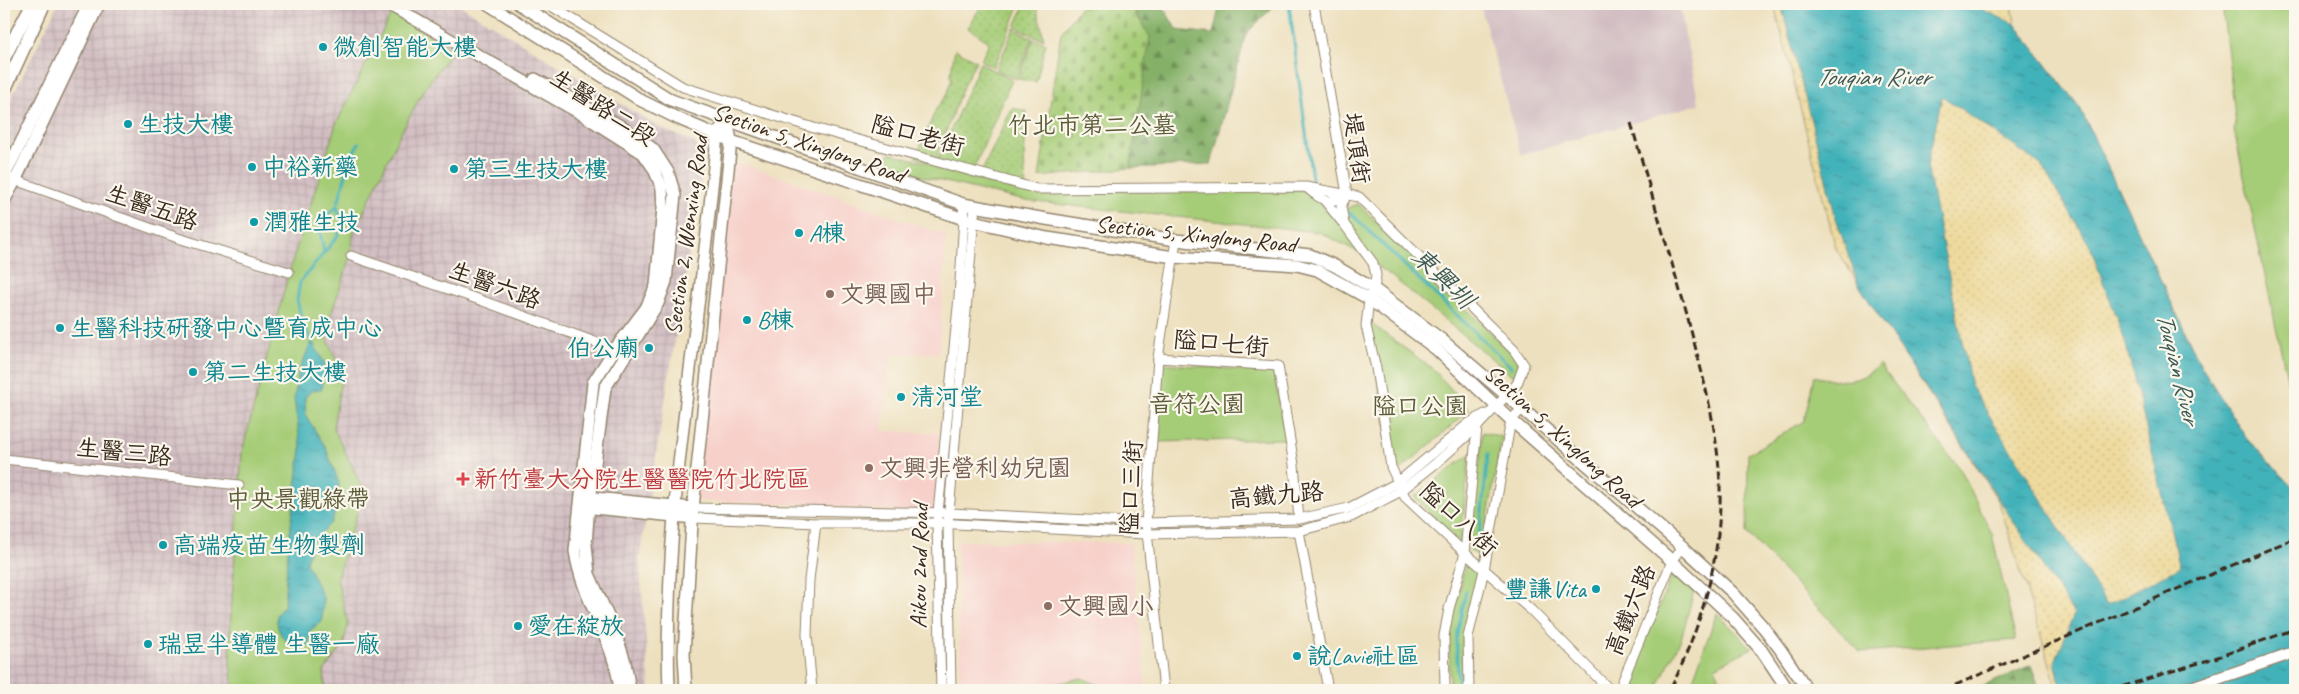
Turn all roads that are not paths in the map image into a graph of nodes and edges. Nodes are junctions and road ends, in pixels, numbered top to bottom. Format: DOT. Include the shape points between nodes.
graph roads {
  1 [pos="32,4"];
  2 [pos="44,4"];
  3 [pos="89,4"];
  4 [pos="99,4"];
  5 [pos="378,4"];
  6 [pos="403,4"];
  7 [pos="488,4"];
  8 [pos="519,4"];
  9 [pos="548,4"];
  10 [pos="1314,4"];
  11 [pos="4,58"];
  12 [pos="4,91"];
  13 [pos="727,119"];
  14 [pos="717,134"];
  15 [pos="731,141"];
  16 [pos="8,178"];
  17 [pos="1306,187"];
  18 [pos="1346,194"];
  19 [pos="4,201"];
  20 [pos="1324,202"];
  21 [pos="963,204"];
  22 [pos="975,205"];
  23 [pos="969,220"];
  24 [pos="1344,224"];
  25 [pos="1176,240"];
  26 [pos="351,256"];
  27 [pos="1174,257"];
  28 [pos="289,272"];
  29 [pos="1372,294"];
  30 [pos="619,351"];
  31 [pos="1158,358"];
  32 [pos="1506,396"];
  33 [pos="1496,407"];
  34 [pos="1521,410"];
  35 [pos="1511,420"];
  36 [pos="1477,427"];
  37 [pos="4,459"];
  38 [pos="239,485"];
  39 [pos="1399,487"];
  40 [pos="585,502"];
  41 [pos="675,510"];
  42 [pos="694,513"];
  43 [pos="938,513"];
  44 [pos="950,513"];
  45 [pos="1299,519"];
  46 [pos="816,523"];
  47 [pos="937,523"];
  48 [pos="1146,523"];
  49 [pos="948,524"];
  50 [pos="1299,531"];
  51 [pos="1146,534"];
  52 [pos="1683,547"];
  53 [pos="1465,553"];
  54 [pos="1672,561"];
  55 [pos="1484,570"];
  56 [pos="2295,652"];
  57 [pos="620,690"];
  58 [pos="630,690"];
  59 [pos="669,690"];
  60 [pos="686,690"];
  61 [pos="812,690"];
  62 [pos="941,690"];
  63 [pos="952,690"];
  64 [pos="1164,690"];
  65 [pos="1328,690"];
  66 [pos="1445,690"];
  67 [pos="1469,690"];
  68 [pos="1610,690"];
  69 [pos="1619,690"];
  70 [pos="1788,690"];
  71 [pos="1805,690"];
  72 [pos="2184,690"];
  1 -- 11 [label="main road"];
  2 -- 12 [label="main road"];
  3 -- 16 [label="street"];
  4 -- 16 [label="street"];
  5 -- 30 [label="street, 生醫路二段" via="392,7 585,116 643,153 662,188 656,286"];
  6 -- 30 [label="street, 生醫路二段" via="620,125 653,148 668,172 675,196 666,281 648,322"];
  7 -- 14 [label="street, Section 5, Xinglong Road" via="642,101"];
  8 -- 13 [label="street, Section 5, Xinglong Road" via="671,100"];
  9 -- 17 [label="street, 隘口老街" via="683,87 1037,189"];
  10 -- 18 [label="street, 堤頂街"];
  13 -- 14 [label="street, Section 2, Wenxing Road"];
  13 -- 15 [label="street, Section 2, Wenxing Road"];
  13 -- 21 [label="street, Section 5, Xinglong Road"];
  14 -- 15 [label="street, Section 5, Xinglong Road"];
  14 -- 41 [label="street, Section 2, Wenxing Road"];
  15 -- 23 [label="street, Section 5, Xinglong Road"];
  15 -- 42 [label="street, Section 2, Wenxing Road"];
  16 -- 19 [label="street"];
  16 -- 28 [label="street, 生醫五路" via="178,238"];
  17 -- 18 [label="street, 隘口老街"];
  17 -- 20 [label="street"];
  18 -- 20 [label="street" via="1335,202"];
  18 -- 24 [label="street, 堤頂街" via="1341,206"];
  18 -- 32 [label="street, 隘口老街" via="1359,197 1514,350 1524,365 1516,386"];
  20 -- 24 [label="street"];
  21 -- 22 [label="street, Section 5, Xinglong Road"];
  21 -- 23 [label="street, Aikou 2nd Road"];
  22 -- 23 [label="street, Aikou 2nd Road"];
  22 -- 25 [label="street, Section 5, Xinglong Road"];
  23 -- 27 [label="street, Section 5, Xinglong Road" via="1047,238"];
  23 -- 43 [label="street, Aikou 2nd Road"];
  23 -- 44 [label="street, Aikou 2nd Road"];
  24 -- 29 [label="street" via="1373,263 1376,274"];
  25 -- 27 [label="street, 隘口三街"];
  25 -- 29 [label="street, Section 5, Xinglong Road" via="1310,255 1335,266"];
  26 -- 30 [label="street, 生醫六路"];
  27 -- 29 [label="street, Section 5, Xinglong Road" via="1297,265 1317,270"];
  27 -- 31 [label="street, 隘口三街"];
  29 -- 32 [label="street, Section 5, Xinglong Road" via="1442,340"];
  29 -- 33 [label="street, Section 5, Xinglong Road"];
  29 -- 39 [label="street, 隘口八街" via="1366,326 1376,368 1391,467"];
  30 -- 40 [label="street, 生醫路二段" via="593,383"];
  31 -- 45 [label="street, 隘口七街" via="1278,366"];
  31 -- 48 [label="street, 隘口三街"];
  32 -- 33 [label="street, 隘口老街"];
  32 -- 34 [label="street, Section 5, Xinglong Road"];
  33 -- 35 [label="street, Section 5, Xinglong Road"];
  33 -- 36 [label="street, 高鐵九路"];
  33 -- 39 [label="street, 高鐵九路" via="1468,424"];
  34 -- 35 [label="street"];
  34 -- 52 [label="street, Section 5, Xinglong Road"];
  35 -- 54 [label="street, Section 5, Xinglong Road"];
  35 -- 55 [label="street"];
  36 -- 39 [label="street, 高鐵九路" via="1435,464"];
  36 -- 53 [label="street"];
  37 -- 38 [label="street, 生醫三路"];
  39 -- 45 [label="street, 高鐵九路" via="1349,508"];
  39 -- 50 [label="street, 高鐵九路" via="1351,517"];
  39 -- 53 [label="street, 隘口八街"];
  40 -- 41 [label="street, 高鐵九路"];
  40 -- 57 [label="street" via="575,551 578,573 606,639 618,673"];
  40 -- 58 [label="street" via="589,574 615,632"];
  41 -- 42 [label="street, 高鐵九路"];
  41 -- 59 [label="street, Section 2, Wenxing Road" via="669,606"];
  42 -- 43 [label="street, 高鐵九路"];
  42 -- 46 [label="street, 高鐵九路"];
  42 -- 60 [label="street, Section 2, Wenxing Road" via="684,654"];
  43 -- 44 [label="street, 高鐵九路"];
  43 -- 47 [label="street, Aikou 2nd Road"];
  44 -- 48 [label="street, 高鐵九路"];
  44 -- 49 [label="street, Aikou 2nd Road"];
  45 -- 48 [label="street, 高鐵九路"];
  46 -- 47 [label="street, 高鐵九路"];
  46 -- 61 [label="street" via="807,635"];
  47 -- 49 [label="street, 高鐵九路"];
  47 -- 62 [label="street, Aikou 2nd Road"];
  48 -- 51 [label="street, 隘口三街"];
  49 -- 51 [label="street, 高鐵九路"];
  49 -- 63 [label="street, Aikou 2nd Road"];
  50 -- 51 [label="street, 高鐵九路"];
  50 -- 65 [label="street"];
  51 -- 64 [label="street, 隘口三街"];
  52 -- 54 [label="street, 高鐵六路"];
  52 -- 71 [label="street, Section 5, Xinglong Road" via="1733,593 1764,628"];
  53 -- 55 [label="street, 隘口八街"];
  53 -- 66 [label="street" via="1448,609 1444,636"];
  54 -- 69 [label="street, 高鐵六路"];
  54 -- 70 [label="street, Section 5, Xinglong Road" via="1732,617 1762,651"];
  55 -- 67 [label="street" via="1468,637"];
  55 -- 68 [label="street, 隘口八街" via="1531,610"];
  56 -- 72 [label="street"];
}
